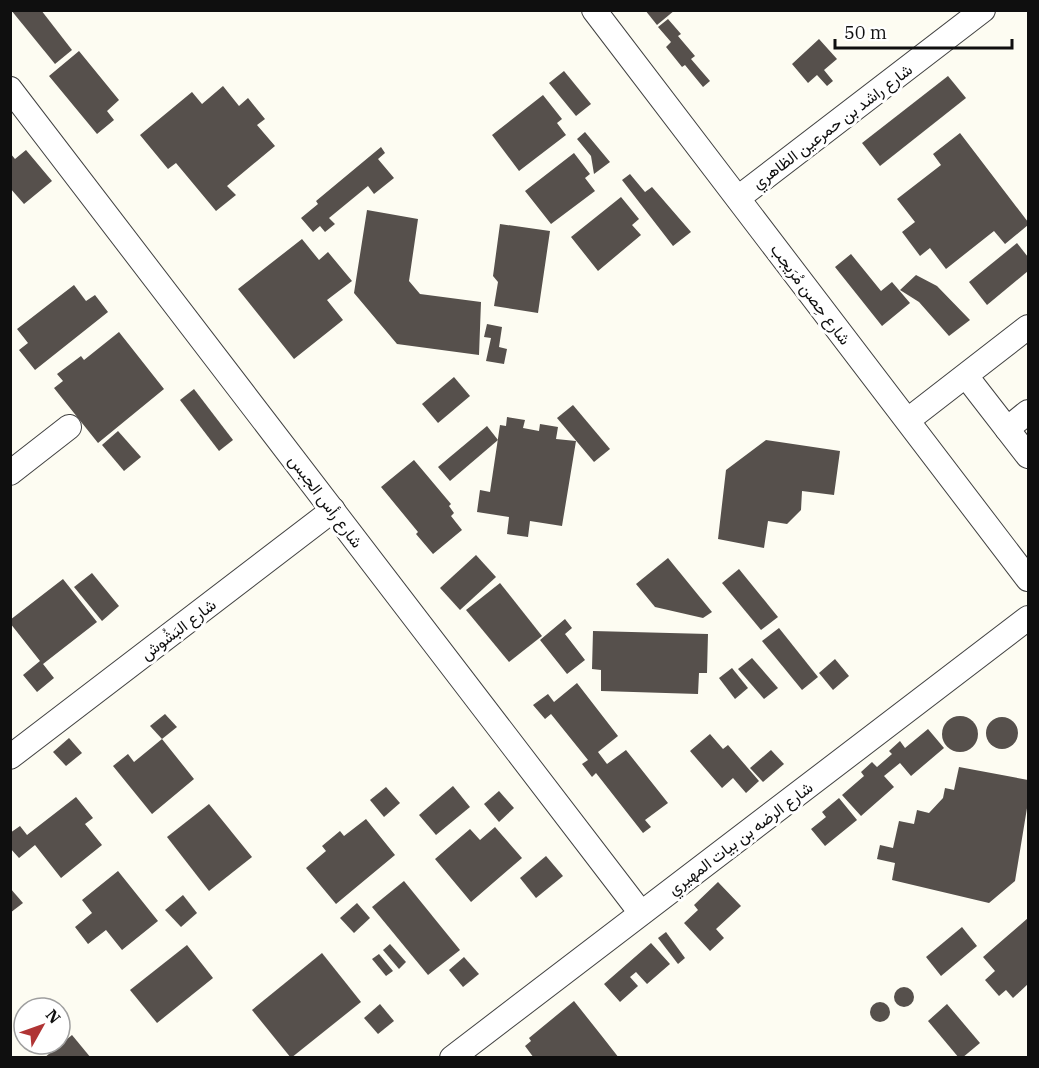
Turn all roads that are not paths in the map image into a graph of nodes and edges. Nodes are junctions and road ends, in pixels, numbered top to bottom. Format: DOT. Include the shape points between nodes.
graph roads {
  1 [pos="594,10"];
  2 [pos="983,10"];
  3 [pos="10,89"];
  4 [pos="738,198"];
  5 [pos="1029,327"];
  6 [pos="966,376"];
  7 [pos="1029,412"];
  8 [pos="908,420"];
  9 [pos="69,427"];
  10 [pos="1007,429"];
  11 [pos="1029,456"];
  12 [pos="10,473"];
  13 [pos="333,510"];
  14 [pos="1029,579"];
  15 [pos="1029,618"];
  16 [pos="15,746"];
  17 [pos="641,913"];
  18 [pos="452,1058"];
  1 -- 4 [label="street, شارع حِصن مُرَيجب"];
  2 -- 4 [label="street, شارع راشد بن حمرعين الظاهري"];
  3 -- 13 [label="street, شارع رأس الجبس"];
  4 -- 8 [label="street, شارع حِصن مُرَيجب"];
  5 -- 6 [label="street"];
  6 -- 8 [label="street"];
  6 -- 10 [label="street"];
  7 -- 10 [label="street"];
  8 -- 14 [label="street, شارع حِصن مُرَيجب"];
  9 -- 12 [label="street"];
  10 -- 11 [label="street"];
  13 -- 16 [label="street, شارع البَشُوش"];
  13 -- 17 [label="street, شارع رأس الجبس"];
  15 -- 17 [label="street, شارع الرضه بن بيات المهيري"];
  17 -- 18 [label="street, شارع الرضه بن بيات المهيري"];
}
